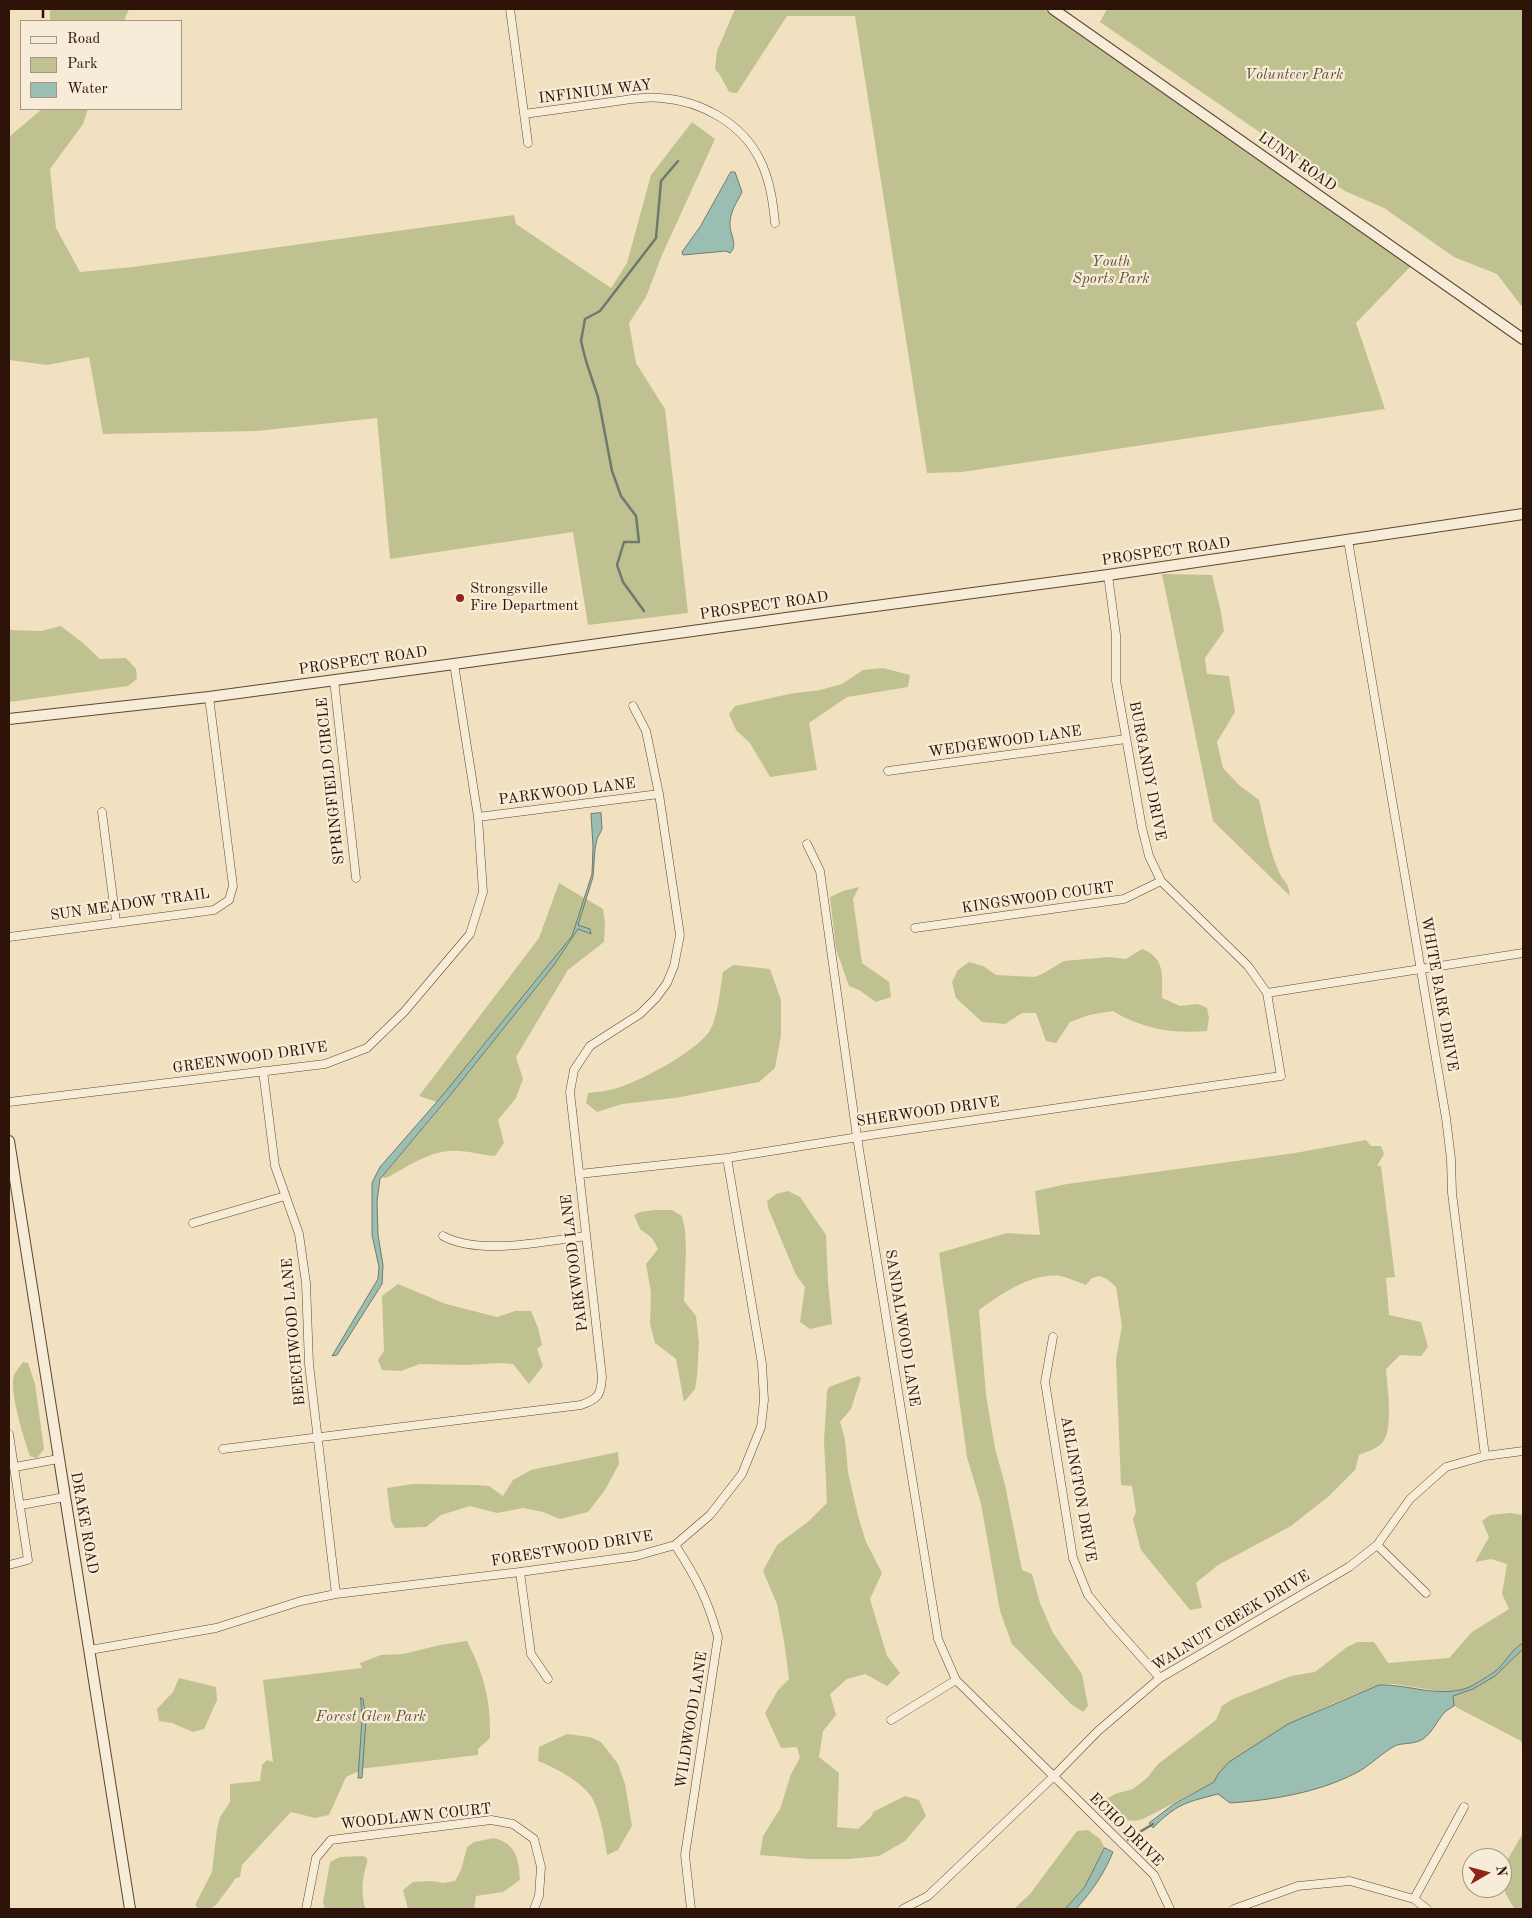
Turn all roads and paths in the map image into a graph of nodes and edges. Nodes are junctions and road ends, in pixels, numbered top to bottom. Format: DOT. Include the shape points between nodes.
graph roads {
  1 [pos="510,9"];
  2 [pos="1053,9"];
  3 [pos="524,114"];
  4 [pos="528,142"];
  5 [pos="775,224"];
  6 [pos="1523,339"];
  7 [pos="1523,514"];
  8 [pos="1348,540"];
  9 [pos="1108,575"];
  10 [pos="454,664"];
  11 [pos="334,680"];
  12 [pos="209,697"];
  13 [pos="633,706"];
  14 [pos="9,719"];
  15 [pos="1126,739"];
  16 [pos="888,771"];
  17 [pos="659,794"];
  18 [pos="102,812"];
  19 [pos="478,817"];
  20 [pos="807,844"];
  21 [pos="356,878"];
  22 [pos="1161,881"];
  23 [pos="116,922"];
  24 [pos="915,928"];
  25 [pos="9,937"];
  26 [pos="1523,953"];
  27 [pos="1421,970"];
  28 [pos="1267,993"];
  29 [pos="263,1071"];
  30 [pos="1281,1076"];
  31 [pos="9,1102"];
  32 [pos="857,1136"];
  33 [pos="9,1141"];
  34 [pos="727,1158"];
  35 [pos="579,1174"];
  36 [pos="285,1196"];
  37 [pos="193,1222"];
  38 [pos="443,1236"];
  39 [pos="586,1236"];
  40 [pos="1053,1337"];
  41 [pos="9,1434"];
  42 [pos="318,1438"];
  43 [pos="223,1449"];
  44 [pos="1523,1451"];
  45 [pos="1485,1456"];
  46 [pos="58,1459"];
  47 [pos="15,1467"];
  48 [pos="18,1484"];
  49 [pos="9,1486"];
  50 [pos="65,1497"];
  51 [pos="20,1506"];
  52 [pos="675,1545"];
  53 [pos="1377,1545"];
  54 [pos="9,1565"];
  55 [pos="520,1572"];
  56 [pos="1426,1593"];
  57 [pos="336,1594"];
  58 [pos="90,1650"];
  59 [pos="1160,1678"];
  60 [pos="548,1679"];
  61 [pos="956,1680"];
  62 [pos="891,1720"];
  63 [pos="1053,1777"];
  64 [pos="1464,1807"];
  65 [pos="1414,1899"];
  66 [pos="130,1909"];
  67 [pos="306,1909"];
  68 [pos="534,1909"];
  69 [pos="691,1909"];
  70 [pos="903,1909"];
  71 [pos="1170,1909"];
  72 [pos="1234,1909"];
  73 [pos="1427,1909"];
  1 -- 3 [label="street"];
  2 -- 6 [label="street, LUNN ROAD"];
  3 -- 4 [label="street"];
  3 -- 5 [label="street, INFINIUM WAY" via="653,97 706,109 746,138 761,160 770,189"];
  7 -- 8 [label="street, PROSPECT ROAD"];
  8 -- 9 [label="street, PROSPECT ROAD"];
  8 -- 27 [label="street, WHITE BARK DRIVE"];
  9 -- 10 [label="street, PROSPECT ROAD"];
  9 -- 15 [label="street, BURGANDY DRIVE" via="1116,635 1116,681"];
  10 -- 11 [label="street, PROSPECT ROAD"];
  10 -- 19 [label="street, GREENWOOD DRIVE"];
  11 -- 12 [label="street, PROSPECT ROAD"];
  11 -- 21 [label="street, SPRINGFIELD CIRCLE"];
  12 -- 14 [label="street, PROSPECT ROAD"];
  12 -- 23 [label="street, SUN MEADOW TRAIL" via="233,886 229,900 214,910"];
  13 -- 17 [label="street, PARKWOOD LANE" via="646,731"];
  15 -- 16 [label="street, WEDGEWOOD LANE"];
  15 -- 22 [label="street, BURGANDY DRIVE" via="1142,828 1149,856"];
  17 -- 19 [label="street, PARKWOOD LANE"];
  17 -- 35 [label="street, PARKWOOD LANE" via="680,935 674,966 668,983 656,998 640,1014 590,1046 574,1070 570,1092"];
  18 -- 23 [label="street"];
  19 -- 29 [label="street, GREENWOOD DRIVE" via="483,892 470,934 404,1012 367,1048 325,1064"];
  20 -- 32 [label="street, SANDALWOOD LANE" via="820,871"];
  22 -- 24 [label="street, KINGSWOOD COURT" via="1124,899"];
  22 -- 28 [label="street, BURGANDY DRIVE" via="1248,966"];
  23 -- 25 [label="street, SUN MEADOW TRAIL"];
  26 -- 27 [label="street"];
  27 -- 28 [label="street"];
  27 -- 45 [label="street, WHITE BARK DRIVE" via="1446,1118 1452,1193"];
  28 -- 30 [label="street, BURGANDY DRIVE"];
  29 -- 31 [label="street, GREENWOOD DRIVE"];
  29 -- 36 [label="street, BEECHWOOD LANE" via="275,1166"];
  30 -- 32 [label="street, SHERWOOD DRIVE"];
  32 -- 34 [label="street, SHERWOOD DRIVE"];
  32 -- 61 [label="street, SANDALWOOD LANE" via="938,1640"];
  33 -- 46 [label="street, DRAKE ROAD"];
  34 -- 35 [label="street, SHERWOOD DRIVE"];
  34 -- 52 [label="street, FORESTWOOD DRIVE" via="762,1364 764,1400 761,1427 742,1474 710,1515"];
  35 -- 39 [label="street, PARKWOOD LANE"];
  36 -- 37 [label="street"];
  36 -- 42 [label="street, BEECHWOOD LANE" via="300,1234"];
  38 -- 39 [label="street" via="453,1242 502,1247"];
  39 -- 42 [label="street, PARKWOOD LANE" via="602,1377 601,1390 592,1401"];
  40 -- 59 [label="street, ARLINGTON DRIVE" via="1045,1382 1073,1558 1088,1595"];
  41 -- 47 [label="street"];
  42 -- 43 [label="street, PARKWOOD LANE"];
  42 -- 57 [label="street, BEECHWOOD LANE"];
  44 -- 45 [label="street, WALNUT CREEK DRIVE"];
  45 -- 53 [label="street, WALNUT CREEK DRIVE" via="1446,1467 1410,1499"];
  46 -- 47 [label="street"];
  46 -- 50 [label="street, DRAKE ROAD"];
  47 -- 48 [label="street"];
  48 -- 49 [label="street"];
  48 -- 51 [label="street"];
  50 -- 51 [label="street"];
  50 -- 58 [label="street, DRAKE ROAD"];
  51 -- 54 [label="street" via="28,1560"];
  52 -- 55 [label="street, FORESTWOOD DRIVE" via="636,1556"];
  52 -- 69 [label="street, WILDWOOD LANE" via="697,1578 718,1637 685,1854"];
  53 -- 56 [label="street"];
  53 -- 59 [label="street, WALNUT CREEK DRIVE" via="1349,1567"];
  55 -- 57 [label="street, FORESTWOOD DRIVE"];
  55 -- 60 [label="street" via="530,1654"];
  57 -- 58 [label="street, FORESTWOOD DRIVE" via="301,1601 216,1628"];
  58 -- 66 [label="street, DRAKE ROAD"];
  59 -- 63 [label="street, WALNUT CREEK DRIVE" via="1098,1731"];
  61 -- 62 [label="street"];
  61 -- 63 [label="street, SANDALWOOD LANE"];
  63 -- 70 [label="street, WALNUT CREEK DRIVE" via="928,1896"];
  63 -- 71 [label="street, ECHO DRIVE" via="1154,1875"];
  64 -- 65 [label="street"];
  65 -- 72 [label="street" via="1350,1882 1298,1886"];
  65 -- 73 [label="street"];
  67 -- 68 [label="street, WOODLAWN COURT" via="316,1858 331,1840 492,1820 513,1824 534,1839 541,1867"];
}
